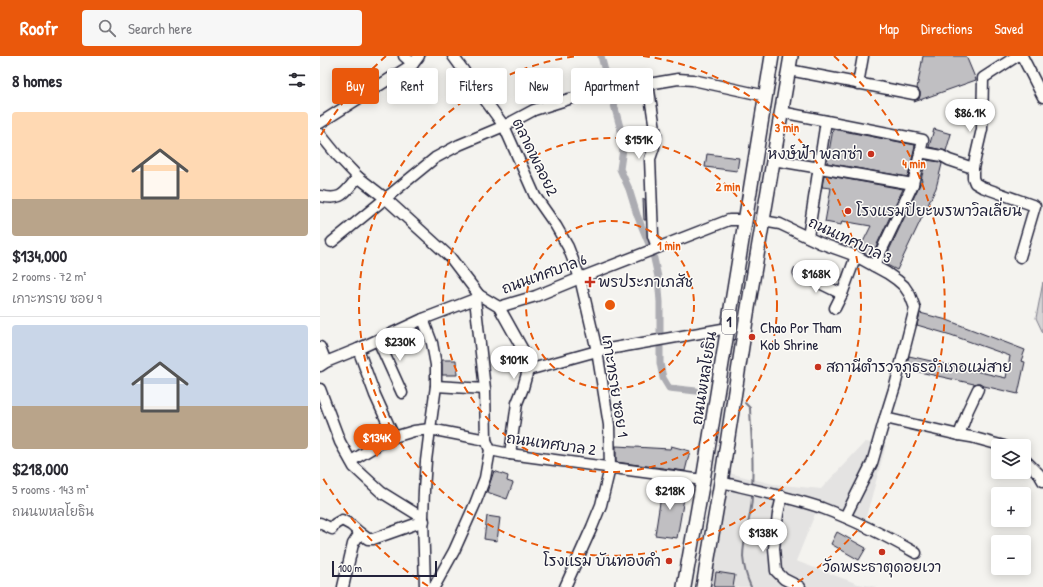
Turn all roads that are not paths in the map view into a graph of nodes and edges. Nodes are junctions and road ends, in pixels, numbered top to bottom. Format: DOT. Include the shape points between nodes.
graph roads {
  1 [pos="404,56"];
  2 [pos="453,56"];
  3 [pos="772,56"];
  4 [pos="791,56"];
  5 [pos="863,56"];
  6 [pos="1017,56"];
  7 [pos="1022,56"];
  8 [pos="416,60"];
  9 [pos="788,70"];
  10 [pos="653,83"];
  11 [pos="858,84"];
  12 [pos="914,94"];
  13 [pos="766,96"];
  14 [pos="1043,97"];
  15 [pos="571,99"];
  16 [pos="651,104"];
  17 [pos="781,112"];
  18 [pos="826,121"];
  19 [pos="320,123"];
  20 [pos="504,126"];
  21 [pos="320,134"];
  22 [pos="920,152"];
  23 [pos="773,160"];
  24 [pos="819,168"];
  25 [pos="974,168"];
  26 [pos="358,177"];
  27 [pos="913,184"];
  28 [pos="320,196"];
  29 [pos="385,198"];
  30 [pos="745,220"];
  31 [pos="763,221"];
  32 [pos="808,237"];
  33 [pos="332,242"];
  34 [pos="657,247"];
  35 [pos="856,256"];
  36 [pos="1020,257"];
  37 [pos="874,266"];
  38 [pos="799,273"];
  39 [pos="580,278"];
  40 [pos="842,294"];
  41 [pos="477,297"];
  42 [pos="499,307"];
  43 [pos="835,308"];
  44 [pos="731,311"];
  45 [pos="747,314"];
  46 [pos="423,319"];
  47 [pos="728,328"];
  48 [pos="378,340"];
  49 [pos="320,347"];
  50 [pos="358,349"];
  51 [pos="597,351"];
  52 [pos="323,364"];
  53 [pos="528,370"];
  54 [pos="436,386"];
  55 [pos="320,389"];
  56 [pos="485,389"];
  57 [pos="978,389"];
  58 [pos="402,393"];
  59 [pos="885,418"];
  60 [pos="430,429"];
  61 [pos="959,435"];
  62 [pos="394,437"];
  63 [pos="991,442"];
  64 [pos="488,445"];
  65 [pos="510,454"];
  66 [pos="351,461"];
  67 [pos="1031,466"];
  68 [pos="610,468"];
  69 [pos="703,480"];
  70 [pos="1043,481"];
  71 [pos="721,482"];
  72 [pos="782,496"];
  73 [pos="845,517"];
  74 [pos="423,519"];
  75 [pos="320,523"];
  76 [pos="360,534"];
  77 [pos="916,553"];
  78 [pos="430,586"];
  79 [pos="343,587"];
  80 [pos="565,587"];
  81 [pos="684,587"];
  82 [pos="703,587"];
  83 [pos="800,587"];
  1 -- 8 [label="street"];
  2 -- 20 [label="street, ตลาดพลอย2"];
  3 -- 13 [label="main road, ถนนพหลโยธิน / 1"];
  4 -- 9 [label="main road, 1"];
  5 -- 11 [label="street"];
  6 -- 25 [label="street" via="983,78 982,129"];
  7 -- 14 [label="street"];
  8 -- 19 [label="street"];
  9 -- 11 [label="street"];
  9 -- 17 [label="main road, 1"];
  10 -- 13 [label="street" via="678,79 693,80"];
  11 -- 12 [label="street"];
  13 -- 30 [label="main road, ถนนพหลโยธิน / 1"];
  15 -- 20 [label="street" via="534,110"];
  16 -- 34 [label="street" via="656,135 650,159 654,236"];
  17 -- 18 [label="street"];
  17 -- 23 [label="main road, 1"];
  18 -- 22 [label="street" via="923,140"];
  18 -- 24 [label="street"];
  20 -- 29 [label="street" via="458,145 435,158"];
  20 -- 39 [label="street, ตลาดพลอย2" via="535,196 568,247"];
  21 -- 26 [label="street, ถนนเทศบาล 6"];
  22 -- 25 [label="street" via="942,156"];
  22 -- 27 [label="street"];
  23 -- 24 [label="street"];
  23 -- 31 [label="main road, 1"];
  24 -- 27 [label="street"];
  24 -- 32 [label="street"];
  25 -- 36 [label="street" via="975,183 1035,206"];
  26 -- 28 [label="street" via="344,194 335,198"];
  26 -- 29 [label="street, ถนนเทศบาล 6"];
  27 -- 37 [label="street"];
  29 -- 33 [label="street"];
  29 -- 41 [label="street, ถนนเทศบาล 6" via="450,257"];
  30 -- 34 [label="street, ถนนเทศบาล 6" via="729,220"];
  30 -- 44 [label="main road, ถนนพหลโยธิน / 1"];
  31 -- 32 [label="street, ถนนเทศบาล 3" via="780,224"];
  31 -- 45 [label="main road, 1"];
  32 -- 35 [label="street, ถนนเทศบาล 3" via="820,244"];
  34 -- 39 [label="street, ถนนเทศบาล 6"];
  35 -- 37 [label="street, ถนนเทศบาล 3"];
  35 -- 40 [label="street"];
  37 -- 59 [label="street, ถนนเทศบาล 3" via="904,286 915,308"];
  38 -- 40 [label="street"];
  39 -- 42 [label="street, ถนนเทศบาล 6" via="536,296"];
  39 -- 51 [label="street, เกาะทราย ซอย 1"];
  40 -- 43 [label="street"];
  41 -- 42 [label="street, ถนนเทศบาล 6"];
  41 -- 46 [label="street"];
  41 -- 56 [label="street"];
  42 -- 53 [label="street" via="523,350"];
  44 -- 45 [label="main road"];
  44 -- 47 [label="main road, ถนนพหลโยธิน / 1"];
  45 -- 71 [label="main road, 1"];
  46 -- 48 [label="street"];
  46 -- 54 [label="street" via="432,343"];
  47 -- 51 [label="street"];
  47 -- 69 [label="main road, ถนนพหลโยธิน / 1"];
  48 -- 50 [label="street"];
  48 -- 58 [label="street"];
  49 -- 52 [label="street"];
  50 -- 52 [label="street"];
  50 -- 62 [label="street"];
  51 -- 53 [label="street"];
  51 -- 68 [label="street, เกาะทราย ซอย 1" via="609,425"];
  53 -- 65 [label="street" via="517,403"];
  54 -- 56 [label="street"];
  54 -- 60 [label="street"];
  55 -- 66 [label="street" via="340,442"];
  56 -- 64 [label="street"];
  57 -- 61 [label="street"];
  59 -- 61 [label="street"];
  59 -- 73 [label="street, ถนนเทศบาล 3" via="872,463"];
  60 -- 62 [label="street"];
  60 -- 64 [label="street, ถนนเทศบาล 2"];
  60 -- 74 [label="street"];
  61 -- 63 [label="street"];
  62 -- 66 [label="street"];
  64 -- 65 [label="street, ถนนเทศบาล 2"];
  64 -- 78 [label="street" via="485,478 475,504 454,551"];
  65 -- 68 [label="street, ถนนเทศบาล 2"];
  66 -- 74 [label="street" via="354,468 381,492"];
  67 -- 70 [label="street"];
  68 -- 69 [label="street, ถนนเทศบาล 2"];
  68 -- 80 [label="street, เกาะทราย ซอย 1" via="601,505"];
  69 -- 81 [label="main road, ถนนพหลโยธิน / 1"];
  71 -- 72 [label="street"];
  71 -- 82 [label="main road, 1"];
  72 -- 73 [label="street"];
  72 -- 83 [label="street" via="774,548 776,571 784,579"];
  73 -- 77 [label="street"];
  74 -- 76 [label="street" via="370,540"];
  74 -- 78 [label="street"];
  75 -- 76 [label="street" via="332,530 335,524 342,520"];
  76 -- 79 [label="street" via="353,544"];
}
